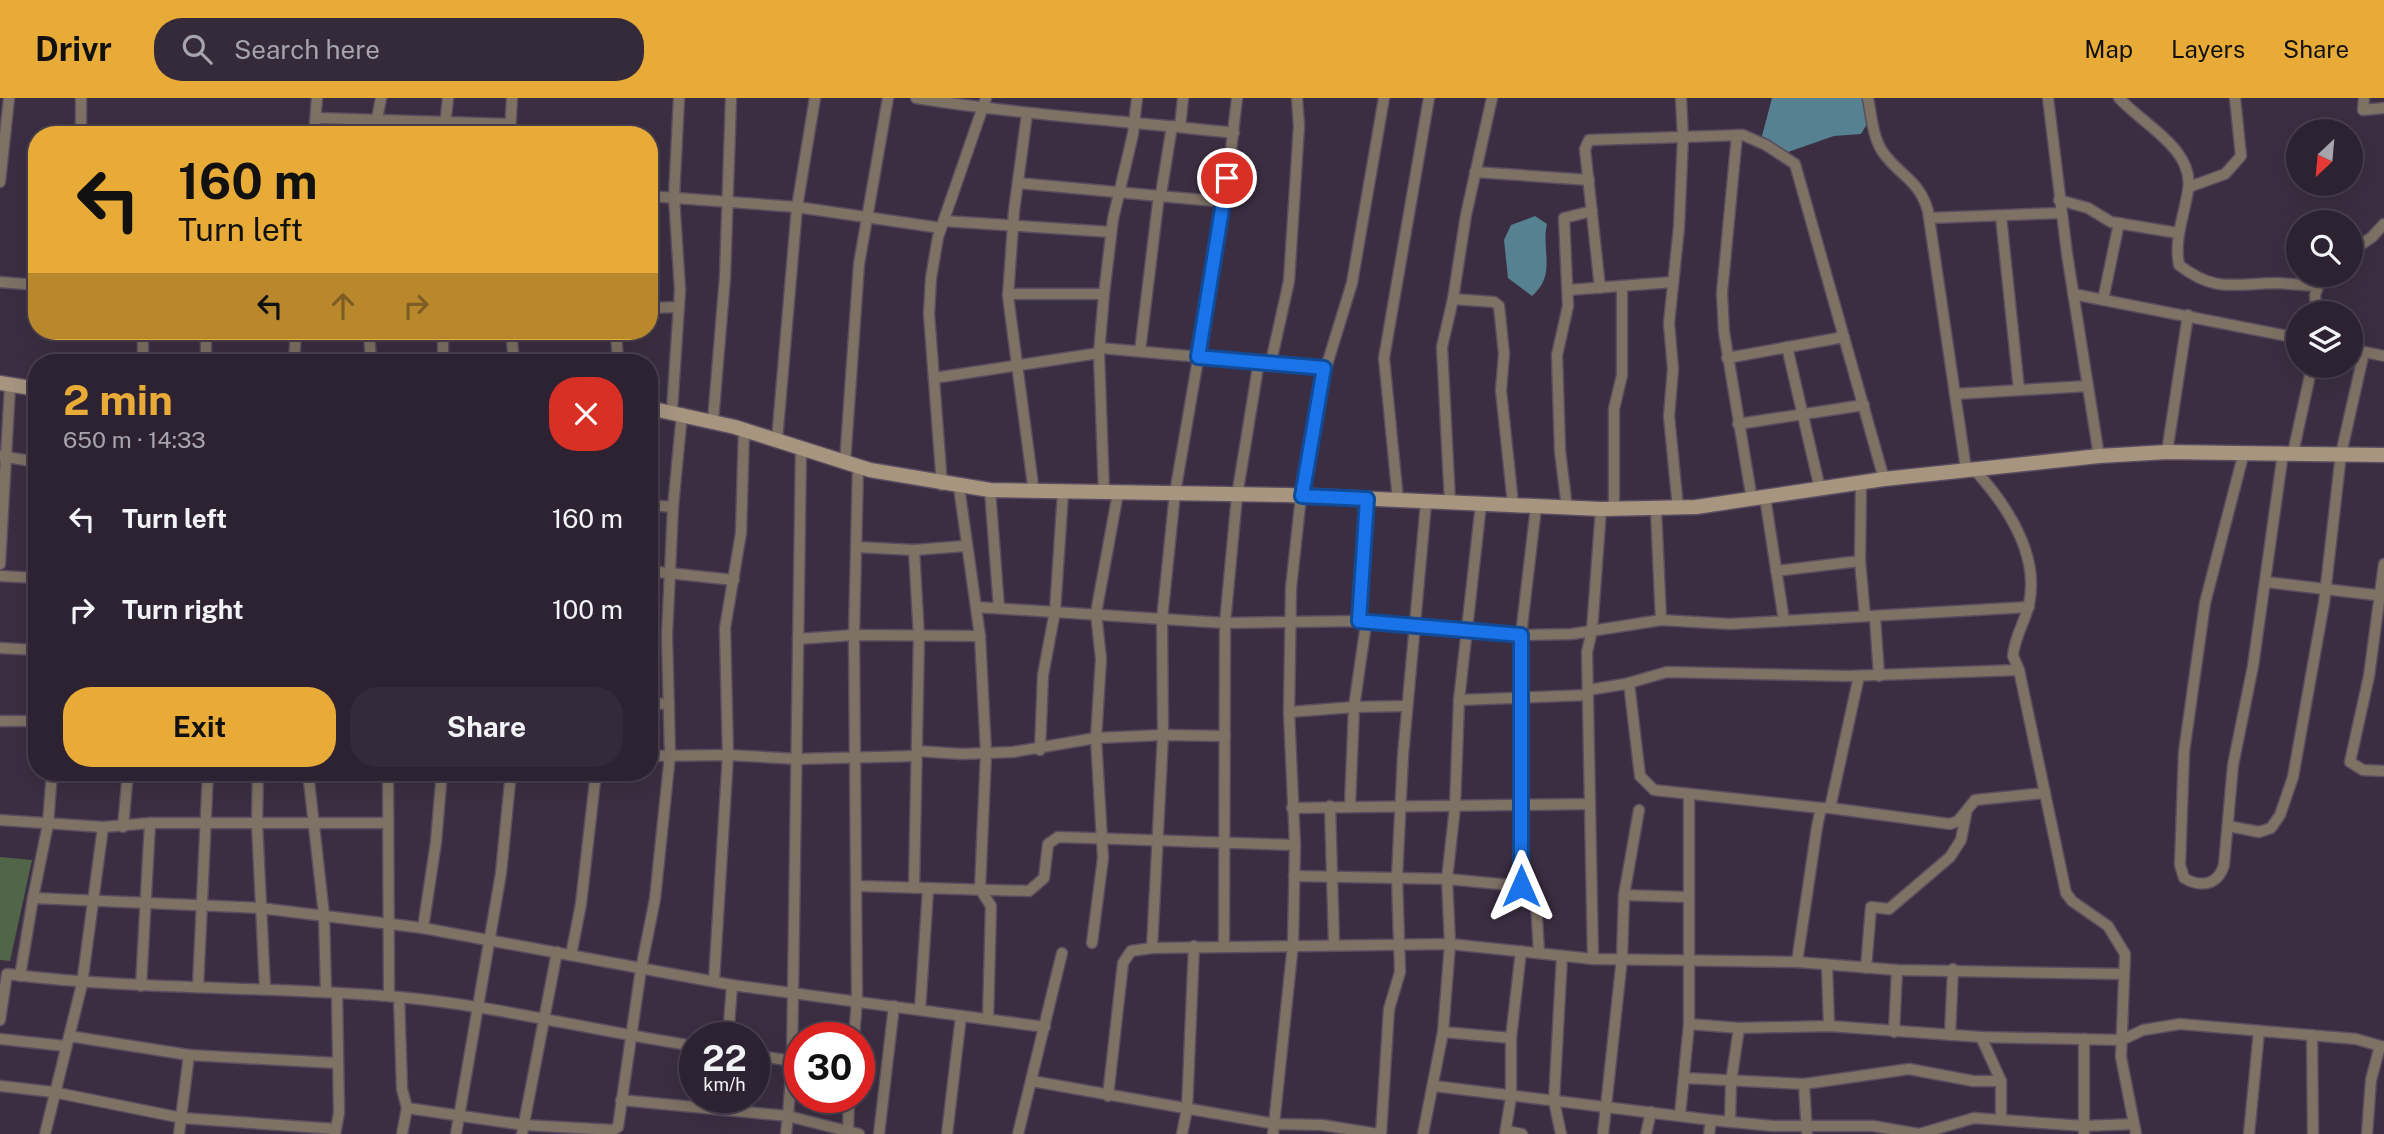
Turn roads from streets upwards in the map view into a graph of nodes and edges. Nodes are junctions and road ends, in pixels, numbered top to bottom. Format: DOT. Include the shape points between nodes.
graph roads {
  1 [pos="9,98"];
  2 [pos="81,98"];
  3 [pos="317,98"];
  4 [pos="381,98"];
  5 [pos="448,98"];
  6 [pos="512,98"];
  7 [pos="679,98"];
  8 [pos="731,98"];
  9 [pos="815,98"];
  10 [pos="888,98"];
  11 [pos="916,98"];
  12 [pos="1137,98"];
  13 [pos="1183,98"];
  14 [pos="1237,98"];
  15 [pos="1297,98"];
  16 [pos="1384,98"];
  17 [pos="1429,98"];
  18 [pos="1492,98"];
  19 [pos="1681,98"];
  20 [pos="1868,98"];
  21 [pos="2048,98"];
  22 [pos="2119,98"];
  23 [pos="2235,98"];
  24 [pos="2364,98"];
  25 [pos="984,103"];
  26 [pos="2384,108"];
  27 [pos="1027,114"];
  28 [pos="316,118"];
  29 [pos="377,120"];
  30 [pos="1134,121"];
  31 [pos="445,122"];
  32 [pos="81,126"];
  33 [pos="315,126"];
  34 [pos="376,126"];
  35 [pos="445,126"];
  36 [pos="482,126"];
  37 [pos="510,126"];
  38 [pos="1176,126"];
  39 [pos="1234,132"];
  40 [pos="1737,135"];
  41 [pos="1683,137"];
  42 [pos="1475,172"];
  43 [pos="1589,180"];
  44 [pos="0,182"];
  45 [pos="1018,183"];
  46 [pos="2189,187"];
  47 [pos="1119,192"];
  48 [pos="1160,195"];
  49 [pos="658,196"];
  50 [pos="674,197"];
  51 [pos="2059,200"];
  52 [pos="726,201"];
  53 [pos="1225,202"];
  54 [pos="797,207"];
  55 [pos="1592,212"];
  56 [pos="2061,214"];
  57 [pos="867,215"];
  58 [pos="2001,215"];
  59 [pos="1929,218"];
  60 [pos="2119,223"];
  61 [pos="943,224"];
  62 [pos="2384,224"];
  63 [pos="1013,227"];
  64 [pos="1111,232"];
  65 [pos="2178,233"];
  66 [pos="2363,243"];
  67 [pos="0,282"];
  68 [pos="1673,282"];
  69 [pos="28,284"];
  70 [pos="2286,284"];
  71 [pos="1622,286"];
  72 [pos="1600,288"];
  73 [pos="1569,290"];
  74 [pos="1008,294"];
  75 [pos="1104,294"];
  76 [pos="2073,294"];
  77 [pos="1453,299"];
  78 [pos="2103,300"];
  79 [pos="679,307"];
  80 [pos="658,308"];
  81 [pos="2188,316"];
  82 [pos="2286,336"];
  83 [pos="1844,337"];
  84 [pos="1787,347"];
  85 [pos="1099,350"];
  86 [pos="1140,351"];
  87 [pos="2364,352"];
  88 [pos="2384,356"];
  89 [pos="1198,357"];
  90 [pos="1727,358"];
  91 [pos="1259,361"];
  92 [pos="1271,362"];
  93 [pos="1016,364"];
  94 [pos="1324,368"];
  95 [pos="934,378"];
  96 [pos="2309,378"];
  97 [pos="5,384"];
  98 [pos="2088,386"];
  99 [pos="28,388"];
  100 [pos="2020,390"];
  101 [pos="1955,394"];
  102 [pos="1864,405"];
  103 [pos="658,409"];
  104 [pos="677,412"];
  105 [pos="1802,414"];
  106 [pos="713,421"];
  107 [pos="1738,424"];
  108 [pos="744,429"];
  109 [pos="777,440"];
  110 [pos="801,448"];
  111 [pos="2167,452"];
  112 [pos="2244,452"];
  113 [pos="2288,453"];
  114 [pos="2341,454"];
  115 [pos="2099,456"];
  116 [pos="2384,456"];
  117 [pos="3,457"];
  118 [pos="28,461"];
  119 [pos="851,465"];
  120 [pos="1970,469"];
  121 [pos="1884,479"];
  122 [pos="1861,483"];
  123 [pos="942,485"];
  124 [pos="959,487"];
  125 [pos="1819,489"];
  126 [pos="990,490"];
  127 [pos="1034,493"];
  128 [pos="1063,493"];
  129 [pos="1111,493"];
  130 [pos="1175,493"];
  131 [pos="1237,496"];
  132 [pos="1302,496"];
  133 [pos="1367,499"];
  134 [pos="1758,499"];
  135 [pos="1398,500"];
  136 [pos="1450,502"];
  137 [pos="1426,503"];
  138 [pos="1481,504"];
  139 [pos="1513,504"];
  140 [pos="658,506"];
  141 [pos="673,507"];
  142 [pos="1536,507"];
  143 [pos="1567,508"];
  144 [pos="1678,508"];
  145 [pos="1608,509"];
  146 [pos="1656,510"];
  147 [pos="1,524"];
  148 [pos="965,546"];
  149 [pos="856,547"];
  150 [pos="914,550"];
  151 [pos="1860,561"];
  152 [pos="0,564"];
  153 [pos="2384,564"];
  154 [pos="1776,571"];
  155 [pos="658,572"];
  156 [pos="670,574"];
  157 [pos="0,576"];
  158 [pos="28,578"];
  159 [pos="734,580"];
  160 [pos="2266,582"];
  161 [pos="2325,590"];
  162 [pos="2382,596"];
  163 [pos="976,607"];
  164 [pos="2029,607"];
  165 [pos="999,608"];
  166 [pos="1055,611"];
  167 [pos="1096,613"];
  168 [pos="1870,616"];
  169 [pos="1162,619"];
  170 [pos="1661,620"];
  171 [pos="1359,621"];
  172 [pos="1784,621"];
  173 [pos="1225,622"];
  174 [pos="1289,623"];
  175 [pos="1412,627"];
  176 [pos="1592,630"];
  177 [pos="1469,631"];
  178 [pos="854,635"];
  179 [pos="1521,635"];
  180 [pos="980,636"];
  181 [pos="919,637"];
  182 [pos="798,639"];
  183 [pos="0,648"];
  184 [pos="28,650"];
  185 [pos="2019,670"];
  186 [pos="1858,676"];
  187 [pos="1879,676"];
  188 [pos="1629,683"];
  189 [pos="1588,692"];
  190 [pos="1522,698"];
  191 [pos="1459,700"];
  192 [pos="658,703"];
  193 [pos="669,704"];
  194 [pos="1405,706"];
  195 [pos="1354,707"];
  196 [pos="1289,712"];
  197 [pos="0,721"];
  198 [pos="28,721"];
  199 [pos="1163,734"];
  200 [pos="1226,736"];
  201 [pos="1096,738"];
  202 [pos="1040,750"];
  203 [pos="917,753"];
  204 [pos="986,753"];
  205 [pos="670,755"];
  206 [pos="728,755"];
  207 [pos="658,756"];
  208 [pos="857,758"];
  209 [pos="797,760"];
  210 [pos="2384,771"];
  211 [pos="51,781"];
  212 [pos="127,781"];
  213 [pos="207,781"];
  214 [pos="258,781"];
  215 [pos="309,781"];
  216 [pos="388,781"];
  217 [pos="441,781"];
  218 [pos="510,781"];
  219 [pos="595,781"];
  220 [pos="2045,793"];
  221 [pos="1689,796"];
  222 [pos="1589,804"];
  223 [pos="1330,806"];
  224 [pos="1350,806"];
  225 [pos="1522,806"];
  226 [pos="1400,807"];
  227 [pos="1455,807"];
  228 [pos="1292,808"];
  229 [pos="1826,808"];
  230 [pos="1639,810"];
  231 [pos="1966,814"];
  232 [pos="0,820"];
  233 [pos="205,822"];
  234 [pos="150,823"];
  235 [pos="257,823"];
  236 [pos="315,823"];
  237 [pos="386,823"];
  238 [pos="48,824"];
  239 [pos="2228,826"];
  240 [pos="103,827"];
  241 [pos="123,827"];
  242 [pos="1102,836"];
  243 [pos="1159,839"];
  244 [pos="1224,841"];
  245 [pos="1295,845"];
  246 [pos="1294,876"];
  247 [pos="1331,877"];
  248 [pos="1397,877"];
  249 [pos="1447,879"];
  250 [pos="857,886"];
  251 [pos="1521,886"];
  252 [pos="914,888"];
  253 [pos="980,889"];
  254 [pos="928,890"];
  255 [pos="1624,895"];
  256 [pos="1687,897"];
  257 [pos="33,898"];
  258 [pos="90,902"];
  259 [pos="146,904"];
  260 [pos="201,905"];
  261 [pos="260,908"];
  262 [pos="324,915"];
  263 [pos="386,923"];
  264 [pos="423,928"];
  265 [pos="487,939"];
  266 [pos="1092,943"];
  267 [pos="1400,943"];
  268 [pos="1293,944"];
  269 [pos="1334,944"];
  270 [pos="1450,944"];
  271 [pos="1224,945"];
  272 [pos="1194,946"];
  273 [pos="1152,948"];
  274 [pos="1521,951"];
  275 [pos="558,952"];
  276 [pos="1062,953"];
  277 [pos="1539,953"];
  278 [pos="571,955"];
  279 [pos="1562,956"];
  280 [pos="1622,958"];
  281 [pos="1593,959"];
  282 [pos="1688,962"];
  283 [pos="1797,962"];
  284 [pos="1827,966"];
  285 [pos="1866,968"];
  286 [pos="1953,969"];
  287 [pos="641,970"];
  288 [pos="1897,970"];
  289 [pos="3,974"];
  290 [pos="2123,974"];
  291 [pos="20,976"];
  292 [pos="714,981"];
  293 [pos="82,984"];
  294 [pos="732,985"];
  295 [pos="141,986"];
  296 [pos="198,987"];
  297 [pos="265,988"];
  298 [pos="332,992"];
  299 [pos="792,993"];
  300 [pos="394,996"];
  301 [pos="857,1000"];
  302 [pos="480,1006"];
  303 [pos="894,1006"];
  304 [pos="919,1010"];
  305 [pos="961,1016"];
  306 [pos="544,1018"];
  307 [pos="988,1019"];
  308 [pos="0,1020"];
  309 [pos="730,1022"];
  310 [pos="792,1022"];
  311 [pos="855,1022"];
  312 [pos="1689,1024"];
  313 [pos="1045,1027"];
  314 [pos="1829,1027"];
  315 [pos="1739,1028"];
  316 [pos="2259,1031"];
  317 [pos="1443,1032"];
  318 [pos="1894,1032"];
  319 [pos="1950,1035"];
  320 [pos="2312,1035"];
  321 [pos="630,1037"];
  322 [pos="1981,1037"];
  323 [pos="1511,1038"];
  324 [pos="0,1039"];
  325 [pos="2084,1039"];
  326 [pos="67,1041"];
  327 [pos="2122,1041"];
  328 [pos="679,1044"];
  329 [pos="2382,1046"];
  330 [pos="189,1055"];
  331 [pos="336,1063"];
  332 [pos="1684,1078"];
  333 [pos="1032,1081"];
  334 [pos="2001,1081"];
  335 [pos="1731,1082"];
  336 [pos="1804,1084"];
  337 [pos="0,1086"];
  338 [pos="1434,1086"];
  339 [pos="53,1092"];
  340 [pos="1108,1096"];
  341 [pos="1511,1097"];
  342 [pos="621,1100"];
  343 [pos="1554,1101"];
  344 [pos="679,1102"];
  345 [pos="407,1108"];
  346 [pos="1604,1108"];
  347 [pos="1187,1109"];
  348 [pos="770,1112"];
  349 [pos="1651,1112"];
  350 [pos="788,1113"];
  351 [pos="850,1113"];
  352 [pos="1680,1115"];
  353 [pos="460,1116"];
  354 [pos="788,1116"];
  355 [pos="181,1118"];
  356 [pos="1711,1120"];
  357 [pos="2001,1120"];
  358 [pos="1730,1122"];
  359 [pos="2034,1122"];
  360 [pos="1274,1129"];
  361 [pos="1806,1129"];
  362 [pos="2135,1129"];
  363 [pos="523,1130"];
  364 [pos="1322,1130"];
  365 [pos="1773,1130"];
  366 [pos="2084,1130"];
  367 [pos="1947,1131"];
  368 [pos="336,1132"];
  369 [pos="851,1133"];
  370 [pos="1506,1133"];
  371 [pos="45,1134"];
  372 [pos="180,1134"];
  373 [pos="401,1134"];
  374 [pos="456,1134"];
  375 [pos="786,1134"];
  376 [pos="879,1134"];
  377 [pos="947,1134"];
  378 [pos="1018,1134"];
  379 [pos="1182,1134"];
  380 [pos="1379,1134"];
  381 [pos="1423,1134"];
  382 [pos="1522,1134"];
  383 [pos="1562,1134"];
  384 [pos="1603,1134"];
  385 [pos="1646,1134"];
  386 [pos="1709,1134"];
  387 [pos="1919,1134"];
  388 [pos="2035,1134"];
  389 [pos="2249,1134"];
  390 [pos="2313,1134"];
  391 [pos="2367,1134"];
  1 -- 44 [label="street"];
  2 -- 32 [label="street"];
  3 -- 28 [label="street"];
  4 -- 29 [label="street"];
  5 -- 31 [label="street"];
  6 -- 37 [label="street"];
  7 -- 50 [label="street"];
  8 -- 52 [label="street"];
  9 -- 54 [label="street"];
  10 -- 57 [label="street"];
  11 -- 25 [label="street"];
  12 -- 30 [label="street"];
  13 -- 38 [label="street"];
  14 -- 39 [label="street"];
  15 -- 92 [label="street" via="1289,281"];
  16 -- 94 [label="street" via="1352,283"];
  17 -- 135 [label="street" via="1384,358"];
  18 -- 42 [label="street"];
  19 -- 41 [label="street"];
  20 -- 59 [label="street" via="1882,151 1914,181 1924,196"];
  21 -- 51 [label="street"];
  22 -- 46 [label="street" via="2176,151"];
  23 -- 46 [label="street" via="2241,156 2225,174"];
  24 -- 26 [label="street" via="2363,110"];
  25 -- 27 [label="street"];
  25 -- 61 [label="street"];
  27 -- 30 [label="street"];
  27 -- 45 [label="street"];
  28 -- 29 [label="street"];
  28 -- 33 [label="street"];
  29 -- 31 [label="street"];
  29 -- 34 [label="street"];
  30 -- 38 [label="street"];
  30 -- 47 [label="street"];
  31 -- 35 [label="street"];
  31 -- 36 [label="street"];
  38 -- 39 [label="street"];
  38 -- 48 [label="street"];
  39 -- 53 [label="street"];
  40 -- 41 [label="street"];
  40 -- 83 [label="street" via="1766,145 1795,164"];
  40 -- 90 [label="street" via="1722,293"];
  41 -- 43 [label="street" via="1590,140 1585,149"];
  41 -- 68 [label="street"];
  42 -- 43 [label="street"];
  42 -- 77 [label="street"];
  43 -- 55 [label="street"];
  45 -- 47 [label="street"];
  45 -- 63 [label="street"];
  46 -- 65 [label="street"];
  47 -- 48 [label="street"];
  47 -- 64 [label="street"];
  48 -- 53 [label="street"];
  48 -- 86 [label="street"];
  49 -- 50 [label="street"];
  50 -- 52 [label="street"];
  50 -- 79 [label="street"];
  51 -- 56 [label="street"];
  51 -- 60 [label="street"];
  52 -- 54 [label="street"];
  52 -- 106 [label="street"];
  53 -- 89 [label="street"];
  54 -- 57 [label="street"];
  54 -- 109 [label="street"];
  55 -- 72 [label="street"];
  55 -- 73 [label="street" via="1564,218"];
  56 -- 58 [label="street"];
  56 -- 76 [label="street"];
  57 -- 61 [label="street"];
  57 -- 119 [label="street" via="859,264"];
  58 -- 59 [label="street"];
  58 -- 100 [label="street"];
  59 -- 101 [label="street"];
  60 -- 65 [label="street"];
  60 -- 78 [label="street"];
  61 -- 63 [label="street"];
  61 -- 95 [label="street" via="931,278"];
  62 -- 66 [label="street"];
  63 -- 64 [label="street"];
  63 -- 74 [label="street"];
  64 -- 75 [label="street"];
  65 -- 70 [label="street" via="2179,265 2196,278 2220,286"];
  67 -- 69 [label="street"];
  68 -- 71 [label="street"];
  68 -- 144 [label="street" via="1669,323 1674,369 1669,416"];
  71 -- 72 [label="street"];
  71 -- 145 [label="street" via="1622,375 1614,409"];
  72 -- 73 [label="street"];
  73 -- 143 [label="street" via="1556,355"];
  74 -- 75 [label="street"];
  74 -- 93 [label="street"];
  75 -- 85 [label="street"];
  76 -- 78 [label="street"];
  76 -- 98 [label="street"];
  77 -- 136 [label="street" via="1441,373"];
  77 -- 139 [label="street" via="1499,306"];
  78 -- 81 [label="street"];
  79 -- 80 [label="street"];
  79 -- 104 [label="street"];
  81 -- 82 [label="street"];
  81 -- 111 [label="street"];
  83 -- 84 [label="street"];
  83 -- 102 [label="street"];
  84 -- 90 [label="street"];
  84 -- 105 [label="street"];
  85 -- 86 [label="street"];
  85 -- 93 [label="street"];
  85 -- 129 [label="street"];
  86 -- 89 [label="street"];
  87 -- 88 [label="street"];
  87 -- 114 [label="street"];
  89 -- 91 [label="street"];
  89 -- 130 [label="street"];
  90 -- 107 [label="street"];
  91 -- 92 [label="street"];
  91 -- 131 [label="street"];
  92 -- 94 [label="street"];
  93 -- 95 [label="street"];
  93 -- 127 [label="street"];
  94 -- 132 [label="street"];
  95 -- 123 [label="street"];
  96 -- 113 [label="street"];
  97 -- 99 [label="street"];
  97 -- 117 [label="street"];
  98 -- 100 [label="street"];
  98 -- 115 [label="street"];
  100 -- 101 [label="street"];
  101 -- 120 [label="street"];
  102 -- 105 [label="street"];
  102 -- 121 [label="street"];
  103 -- 104 [label="street"];
  104 -- 106 [label="street"];
  104 -- 141 [label="street"];
  105 -- 107 [label="street"];
  105 -- 125 [label="street"];
  106 -- 108 [label="street"];
  107 -- 134 [label="street"];
  108 -- 109 [label="street"];
  108 -- 159 [label="street" via="741,533"];
  109 -- 110 [label="street"];
  110 -- 119 [label="street"];
  110 -- 182 [label="street"];
  111 -- 112 [label="street"];
  111 -- 115 [label="street"];
  112 -- 113 [label="street"];
  112 -- 239 [label="street" via="2205,603 2189,716 2180,865 2184,878 2201,885 2221,875"];
  113 -- 114 [label="street"];
  113 -- 160 [label="street"];
  114 -- 116 [label="street"];
  114 -- 161 [label="street"];
  115 -- 120 [label="street"];
  117 -- 118 [label="street"];
  117 -- 147 [label="street"];
  119 -- 123 [label="street"];
  119 -- 149 [label="street"];
  120 -- 121 [label="street"];
  120 -- 164 [label="street" via="1996,494 2023,544 2031,578"];
  121 -- 122 [label="street"];
  122 -- 125 [label="street"];
  122 -- 151 [label="street"];
  123 -- 124 [label="street"];
  124 -- 126 [label="street"];
  124 -- 148 [label="street"];
  125 -- 134 [label="street"];
  126 -- 127 [label="street"];
  126 -- 165 [label="street"];
  127 -- 128 [label="street"];
  128 -- 129 [label="street"];
  128 -- 166 [label="street"];
  129 -- 130 [label="street"];
  129 -- 167 [label="street"];
  130 -- 131 [label="street"];
  130 -- 169 [label="street"];
  131 -- 132 [label="street"];
  131 -- 173 [label="street"];
  132 -- 133 [label="street"];
  132 -- 174 [label="street"];
  133 -- 135 [label="street"];
  133 -- 171 [label="street"];
  134 -- 144 [label="street"];
  134 -- 154 [label="street"];
  135 -- 137 [label="street"];
  136 -- 137 [label="street"];
  136 -- 138 [label="street"];
  137 -- 175 [label="street"];
  138 -- 139 [label="street"];
  138 -- 177 [label="street"];
  139 -- 142 [label="street"];
  140 -- 141 [label="street"];
  141 -- 156 [label="street"];
  142 -- 143 [label="street"];
  142 -- 179 [label="street"];
  143 -- 145 [label="street"];
  144 -- 146 [label="street"];
  145 -- 146 [label="street"];
  145 -- 176 [label="street"];
  146 -- 170 [label="street"];
  147 -- 152 [label="street"];
  148 -- 150 [label="street"];
  148 -- 163 [label="street"];
  149 -- 150 [label="street"];
  149 -- 178 [label="street"];
  150 -- 181 [label="street"];
  151 -- 154 [label="street"];
  151 -- 168 [label="street"];
  153 -- 162 [label="street"];
  154 -- 172 [label="street"];
  155 -- 156 [label="street"];
  156 -- 159 [label="street"];
  156 -- 193 [label="street"];
  157 -- 158 [label="street"];
  159 -- 206 [label="street" via="724,653"];
  160 -- 161 [label="street"];
  160 -- 239 [label="street" via="2233,765"];
  161 -- 162 [label="street"];
  161 -- 239 [label="street" via="2305,721 2280,815 2265,831"];
  162 -- 210 [label="street" via="2350,762 2362,770"];
  163 -- 165 [label="street"];
  163 -- 180 [label="street"];
  164 -- 168 [label="street"];
  164 -- 185 [label="street" via="2014,649"];
  165 -- 166 [label="street"];
  166 -- 167 [label="street"];
  166 -- 202 [label="street" via="1043,675"];
  167 -- 169 [label="street"];
  167 -- 201 [label="street" via="1101,659"];
  168 -- 172 [label="street"];
  168 -- 187 [label="street"];
  169 -- 173 [label="street"];
  169 -- 199 [label="street"];
  170 -- 172 [label="street" via="1710,624"];
  170 -- 176 [label="street"];
  171 -- 174 [label="street"];
  171 -- 175 [label="street"];
  171 -- 195 [label="street" via="1366,624"];
  173 -- 174 [label="street"];
  173 -- 200 [label="street"];
  174 -- 196 [label="street"];
  175 -- 177 [label="street"];
  175 -- 194 [label="street"];
  176 -- 179 [label="street"];
  176 -- 189 [label="street" via="1587,652"];
  177 -- 179 [label="street"];
  177 -- 191 [label="street"];
  178 -- 181 [label="street"];
  178 -- 182 [label="street"];
  178 -- 208 [label="street"];
  179 -- 190 [label="street"];
  180 -- 181 [label="street"];
  180 -- 204 [label="street"];
  181 -- 203 [label="street"];
  182 -- 209 [label="street"];
  183 -- 184 [label="street"];
  185 -- 187 [label="street"];
  185 -- 220 [label="street"];
  186 -- 187 [label="street"];
  186 -- 188 [label="street" via="1667,672"];
  186 -- 229 [label="street"];
  188 -- 189 [label="street"];
  188 -- 221 [label="street" via="1640,776 1654,790"];
  189 -- 190 [label="street"];
  189 -- 222 [label="street"];
  190 -- 191 [label="street"];
  190 -- 225 [label="street"];
  191 -- 227 [label="street"];
  192 -- 193 [label="street"];
  193 -- 205 [label="street"];
  194 -- 195 [label="street"];
  194 -- 226 [label="street"];
  195 -- 196 [label="street"];
  195 -- 224 [label="street"];
  196 -- 228 [label="street"];
  197 -- 198 [label="street"];
  199 -- 200 [label="street"];
  199 -- 201 [label="street"];
  199 -- 243 [label="street"];
  200 -- 244 [label="street"];
  201 -- 202 [label="street"];
  201 -- 242 [label="street"];
  202 -- 204 [label="street"];
  203 -- 204 [label="street"];
  203 -- 208 [label="street"];
  203 -- 252 [label="street"];
  204 -- 253 [label="street"];
  205 -- 206 [label="street"];
  205 -- 207 [label="street"];
  205 -- 287 [label="street" via="655,899"];
  206 -- 209 [label="street"];
  206 -- 292 [label="street"];
  208 -- 209 [label="street"];
  208 -- 250 [label="street"];
  209 -- 299 [label="street"];
  211 -- 238 [label="street"];
  212 -- 241 [label="street"];
  213 -- 233 [label="street"];
  214 -- 235 [label="street"];
  215 -- 236 [label="street"];
  216 -- 237 [label="street"];
  217 -- 264 [label="street"];
  218 -- 265 [label="street"];
  219 -- 278 [label="street"];
  220 -- 231 [label="street" via="1976,800"];
  220 -- 290 [label="street" via="2066,892 2115,934 2125,954"];
  221 -- 229 [label="street"];
  221 -- 256 [label="street"];
  222 -- 225 [label="street"];
  222 -- 281 [label="street"];
  223 -- 224 [label="street"];
  223 -- 228 [label="street"];
  223 -- 247 [label="street"];
  224 -- 226 [label="street"];
  225 -- 227 [label="street"];
  225 -- 251 [label="street"];
  226 -- 227 [label="street"];
  226 -- 248 [label="street"];
  227 -- 249 [label="street"];
  228 -- 245 [label="street"];
  229 -- 231 [label="street" via="1950,824"];
  229 -- 283 [label="street" via="1807,882"];
  230 -- 255 [label="street"];
  231 -- 285 [label="street" via="1961,840 1950,856 1889,909 1871,907"];
  232 -- 238 [label="street"];
  233 -- 234 [label="street"];
  233 -- 235 [label="street"];
  233 -- 260 [label="street"];
  234 -- 241 [label="street"];
  234 -- 259 [label="street"];
  235 -- 236 [label="street"];
  235 -- 261 [label="street"];
  236 -- 237 [label="street"];
  236 -- 262 [label="street"];
  237 -- 263 [label="street"];
  238 -- 240 [label="street"];
  238 -- 257 [label="street"];
  240 -- 241 [label="street"];
  240 -- 258 [label="street"];
  242 -- 243 [label="street"];
  242 -- 253 [label="street" via="1051,839 1044,878 1029,891"];
  242 -- 266 [label="street" via="1102,874"];
  243 -- 244 [label="street"];
  243 -- 273 [label="street"];
  244 -- 245 [label="street"];
  244 -- 271 [label="street"];
  245 -- 246 [label="street"];
  246 -- 247 [label="street"];
  246 -- 268 [label="street"];
  247 -- 248 [label="street"];
  247 -- 269 [label="street"];
  248 -- 249 [label="street"];
  248 -- 267 [label="street"];
  249 -- 251 [label="street"];
  249 -- 270 [label="street"];
  250 -- 252 [label="street"];
  250 -- 301 [label="street"];
  251 -- 277 [label="street" via="1536,901"];
  252 -- 254 [label="street"];
  253 -- 254 [label="street"];
  253 -- 307 [label="street" via="991,906"];
  254 -- 304 [label="street"];
  255 -- 256 [label="street"];
  255 -- 280 [label="street"];
  256 -- 282 [label="street"];
  257 -- 258 [label="street"];
  257 -- 291 [label="street"];
  258 -- 259 [label="street"];
  258 -- 293 [label="street"];
  259 -- 260 [label="street"];
  259 -- 295 [label="street"];
  260 -- 261 [label="street"];
  260 -- 296 [label="street"];
  261 -- 262 [label="street"];
  261 -- 297 [label="street"];
  262 -- 263 [label="street"];
  262 -- 298 [label="street"];
  263 -- 264 [label="street"];
  263 -- 300 [label="street"];
  264 -- 265 [label="street"];
  265 -- 275 [label="street"];
  265 -- 302 [label="street"];
  267 -- 269 [label="street"];
  267 -- 270 [label="street"];
  267 -- 380 [label="street" via="1397,989 1389,1009"];
  268 -- 269 [label="street"];
  268 -- 271 [label="street"];
  268 -- 360 [label="street"];
  270 -- 274 [label="street"];
  270 -- 317 [label="street"];
  271 -- 272 [label="street"];
  272 -- 273 [label="street"];
  272 -- 347 [label="street"];
  273 -- 340 [label="street" via="1131,951 1123,963"];
  274 -- 277 [label="street"];
  274 -- 323 [label="street"];
  275 -- 278 [label="street"];
  275 -- 306 [label="street"];
  276 -- 313 [label="street"];
  277 -- 279 [label="street"];
  278 -- 287 [label="street"];
  279 -- 281 [label="street"];
  279 -- 343 [label="street"];
  280 -- 281 [label="street"];
  280 -- 282 [label="street"];
  280 -- 346 [label="street"];
  282 -- 283 [label="street"];
  282 -- 312 [label="street"];
  283 -- 284 [label="street"];
  284 -- 285 [label="street"];
  284 -- 314 [label="street"];
  285 -- 288 [label="street"];
  286 -- 288 [label="street"];
  286 -- 290 [label="street"];
  286 -- 319 [label="street"];
  287 -- 292 [label="street"];
  287 -- 321 [label="street"];
  288 -- 318 [label="street"];
  289 -- 291 [label="street"];
  289 -- 308 [label="street"];
  290 -- 327 [label="street"];
  291 -- 293 [label="street"];
  292 -- 294 [label="street"];
  293 -- 295 [label="street"];
  293 -- 326 [label="street"];
  294 -- 299 [label="street"];
  294 -- 309 [label="street"];
  295 -- 296 [label="street"];
  296 -- 297 [label="street"];
  297 -- 298 [label="street"];
  298 -- 300 [label="street"];
  298 -- 331 [label="street"];
  299 -- 301 [label="street"];
  299 -- 310 [label="street"];
  300 -- 302 [label="street"];
  300 -- 345 [label="street"];
  301 -- 303 [label="street"];
  301 -- 311 [label="street"];
  302 -- 306 [label="street"];
  302 -- 353 [label="street"];
  303 -- 304 [label="street"];
  303 -- 376 [label="street"];
  304 -- 305 [label="street"];
  305 -- 307 [label="street"];
  305 -- 377 [label="street"];
  306 -- 321 [label="street"];
  306 -- 363 [label="street"];
  307 -- 313 [label="street"];
  312 -- 315 [label="street"];
  312 -- 332 [label="street"];
  313 -- 333 [label="street"];
  314 -- 315 [label="street"];
  314 -- 318 [label="street"];
  315 -- 335 [label="street"];
  316 -- 320 [label="street"];
  316 -- 327 [label="street" via="2180,1024 2143,1030"];
  316 -- 389 [label="street"];
  317 -- 323 [label="street"];
  317 -- 338 [label="street"];
  318 -- 319 [label="street"];
  319 -- 322 [label="street"];
  320 -- 329 [label="street"];
  320 -- 390 [label="street"];
  321 -- 328 [label="street"];
  321 -- 342 [label="street"];
  322 -- 325 [label="street"];
  322 -- 334 [label="street"];
  323 -- 341 [label="street"];
  324 -- 326 [label="street"];
  325 -- 327 [label="street"];
  325 -- 366 [label="street"];
  326 -- 330 [label="street"];
  326 -- 339 [label="street"];
  327 -- 362 [label="street"];
  329 -- 391 [label="street" via="2371,1080"];
  330 -- 331 [label="street"];
  330 -- 355 [label="street"];
  331 -- 368 [label="street"];
  332 -- 335 [label="street"];
  332 -- 352 [label="street"];
  333 -- 340 [label="street"];
  333 -- 378 [label="street"];
  334 -- 336 [label="street" via="1973,1081 1909,1069"];
  334 -- 357 [label="street"];
  335 -- 336 [label="street"];
  335 -- 358 [label="street"];
  336 -- 361 [label="street"];
  337 -- 339 [label="street"];
  338 -- 341 [label="street"];
  338 -- 381 [label="street"];
  339 -- 355 [label="street"];
  339 -- 371 [label="street"];
  340 -- 347 [label="street"];
  341 -- 343 [label="street"];
  341 -- 370 [label="street"];
  342 -- 344 [label="street"];
  342 -- 363 [label="street" via="616,1130"];
  343 -- 346 [label="street"];
  343 -- 383 [label="street"];
  345 -- 353 [label="street"];
  345 -- 373 [label="street"];
  346 -- 349 [label="street"];
  346 -- 384 [label="street"];
  347 -- 360 [label="street"];
  347 -- 379 [label="street"];
  348 -- 354 [label="street"];
  349 -- 352 [label="street"];
  349 -- 385 [label="street"];
  350 -- 354 [label="street"];
  351 -- 369 [label="street"];
  352 -- 356 [label="street"];
  353 -- 363 [label="street"];
  353 -- 374 [label="street"];
  354 -- 369 [label="street"];
  354 -- 375 [label="street"];
  355 -- 368 [label="street"];
  355 -- 372 [label="street"];
  356 -- 358 [label="street"];
  356 -- 386 [label="street"];
  357 -- 359 [label="street"];
  357 -- 367 [label="street" via="1970,1119"];
  358 -- 365 [label="street"];
  359 -- 366 [label="street"];
  359 -- 388 [label="street"];
  360 -- 364 [label="street"];
  361 -- 365 [label="street"];
  361 -- 387 [label="street" via="1873,1126"];
  362 -- 366 [label="street"];
  364 -- 380 [label="street"];
  367 -- 387 [label="street"];
  370 -- 382 [label="street"];
}
